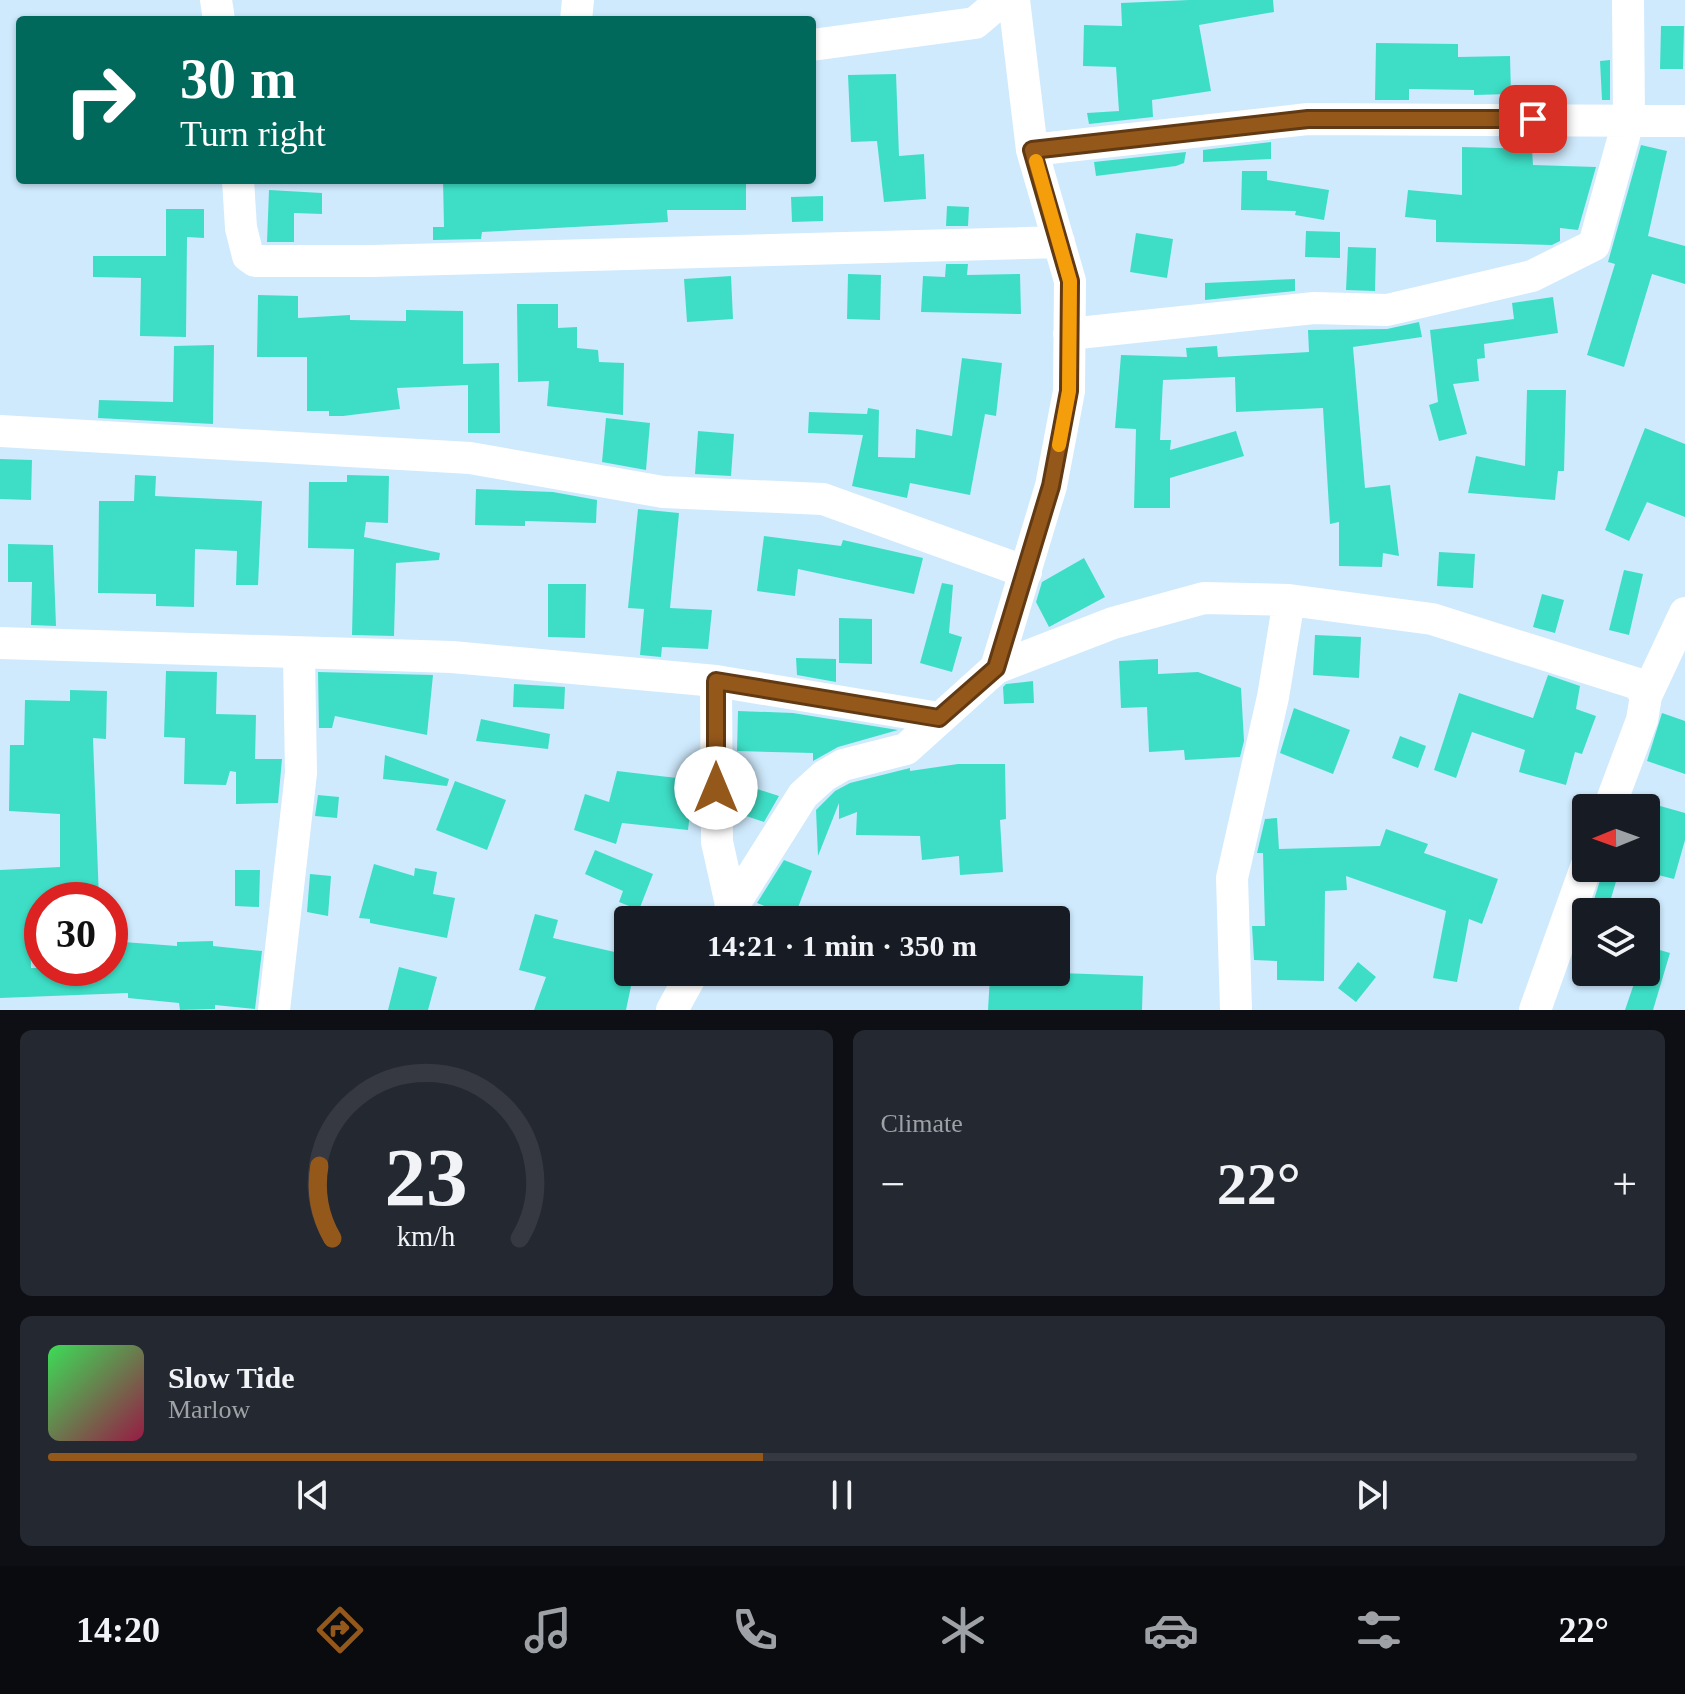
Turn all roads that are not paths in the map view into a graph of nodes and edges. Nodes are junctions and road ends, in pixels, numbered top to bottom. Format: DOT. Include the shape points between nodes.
graph roads {
  1 [pos="1002,0"];
  2 [pos="1014,0"];
  3 [pos="1628,0"];
  4 [pos="816,44"];
  5 [pos="1629,118"];
  6 [pos="1685,121"];
  7 [pos="1032,150"];
  8 [pos="238,184"];
  9 [pos="1059,242"];
  10 [pos="1069,334"];
  11 [pos="0,431"];
  12 [pos="1026,572"];
  13 [pos="1289,600"];
  14 [pos="1685,613"];
  15 [pos="0,643"];
  16 [pos="299,655"];
  17 [pos="996,668"];
  18 [pos="716,681"];
  19 [pos="1646,696"];
  20 [pos="939,718"];
  21 [pos="1614,794"];
  22 [pos="1581,882"];
  23 [pos="727,906"];
  24 [pos="733,906"];
  25 [pos="685,986"];
  26 [pos="274,1010"];
  27 [pos="672,1010"];
  28 [pos="1236,1010"];
  29 [pos="1535,1010"];
  1 -- 4 [label="street" via="975,23"];
  2 -- 7 [label="street"];
  3 -- 5 [label="street"];
  5 -- 6 [label="street"];
  5 -- 7 [label="street" via="1308,119"];
  5 -- 10 [label="street" via="1594,245 1532,276 1387,310 1314,308"];
  7 -- 9 [label="street"];
  8 -- 9 [label="street" via="241,228 248,256 255,261"];
  9 -- 10 [label="street" via="1070,281"];
  10 -- 12 [label="street" via="1069,391 1051,486"];
  11 -- 12 [label="street" via="470,458 663,492 823,499"];
  12 -- 17 [label="street"];
  13 -- 17 [label="street" via="1204,598 1113,623"];
  13 -- 19 [label="street" via="1432,619 1638,684"];
  13 -- 28 [label="street" via="1232,878"];
  14 -- 19 [label="street"];
  15 -- 16 [label="street"];
  16 -- 18 [label="street" via="452,657"];
  16 -- 26 [label="street" via="301,773"];
  17 -- 20 [label="street"];
  18 -- 20 [label="street"];
  18 -- 23 [label="street" via="717,842"];
  19 -- 21 [label="street"];
  20 -- 24 [label="street" via="906,749 843,765 803,795"];
  22 -- 29 [label="street"];
  25 -- 27 [label="street"];
}
